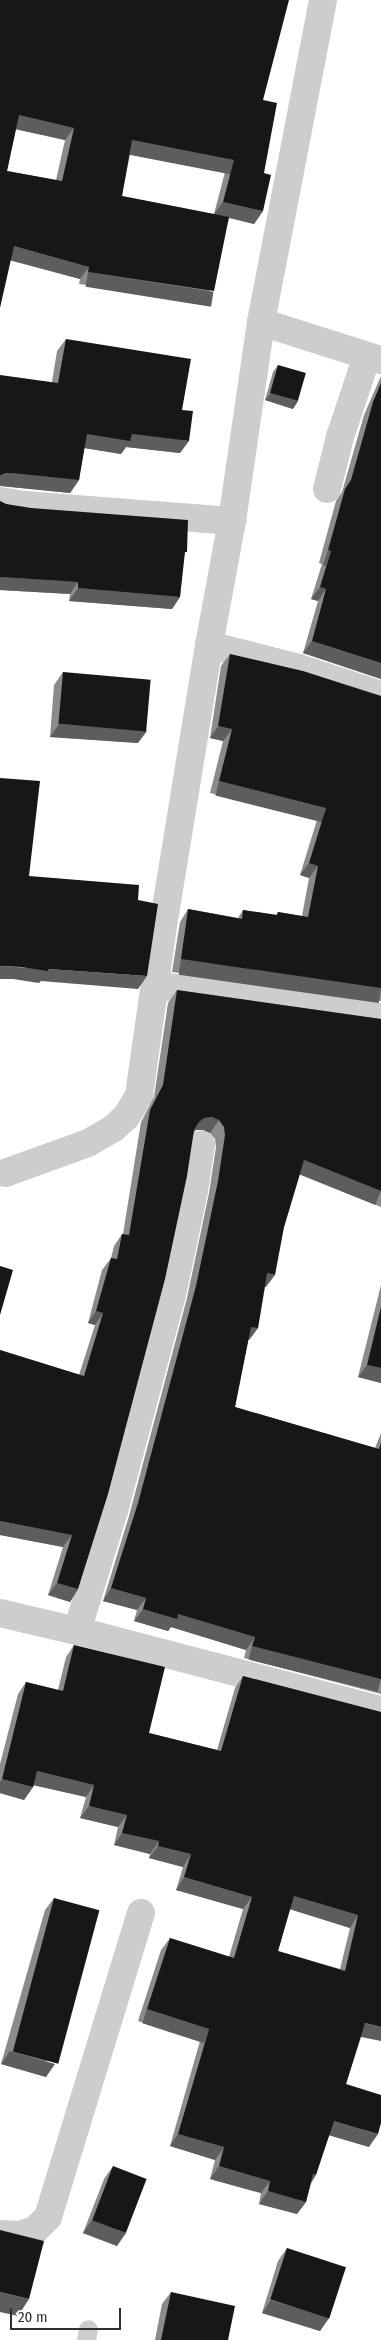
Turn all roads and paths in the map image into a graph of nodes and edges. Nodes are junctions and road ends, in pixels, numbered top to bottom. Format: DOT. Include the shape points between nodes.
graph roads {
  1 [pos="323,0"];
  2 [pos="261,322"];
  3 [pos="374,358"];
  4 [pos="327,489"];
  5 [pos="0,501"];
  6 [pos="232,521"];
  7 [pos="209,645"];
  8 [pos="381,696"];
  9 [pos="155,985"];
  10 [pos="381,1017"];
  11 [pos="201,1145"];
  12 [pos="5,1173"];
  13 [pos="0,1614"];
  14 [pos="77,1631"];
  15 [pos="381,1710"];
  16 [pos="141,1913"];
  17 [pos="0,2234"];
  1 -- 2 [label="street"];
  2 -- 3 [label="street"];
  2 -- 6 [label="street"];
  3 -- 4 [label="street" via="340,437"];
  5 -- 6 [label="street"];
  6 -- 7 [label="street"];
  7 -- 8 [label="street" via="299,668"];
  7 -- 9 [label="street"];
  9 -- 10 [label="street"];
  9 -- 12 [label="street" via="139,1095 126,1117 88,1143"];
  11 -- 14 [label="street" via="172,1295 114,1511"];
  13 -- 14 [label="street"];
  14 -- 15 [label="street"];
  16 -- 17 [label="street" via="48,2217 35,2230 19,2235"];
}
